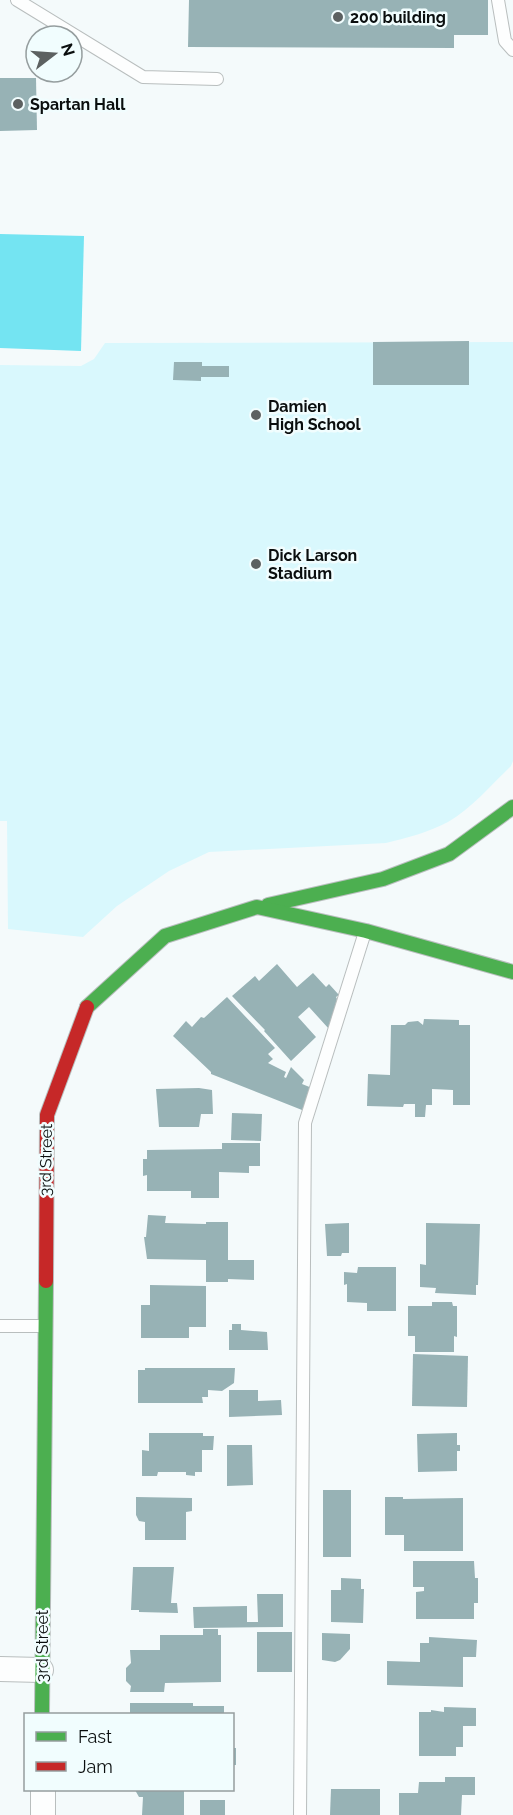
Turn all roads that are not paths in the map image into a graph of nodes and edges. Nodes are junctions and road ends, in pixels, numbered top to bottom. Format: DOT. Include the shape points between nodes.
graph roads {
  1 [pos="17,0"];
  2 [pos="498,0"];
  3 [pos="513,50"];
  4 [pos="216,79"];
  5 [pos="513,807"];
  6 [pos="257,907"];
  7 [pos="366,931"];
  8 [pos="513,972"];
  9 [pos="0,1326"];
  10 [pos="45,1326"];
  11 [pos="0,1669"];
  12 [pos="41,1670"];
  13 [pos="42,1713"];
  14 [pos="43,1791"];
  15 [pos="43,1815"];
  16 [pos="300,1815"];
  1 -- 4 [label="lane" via="143,77"];
  2 -- 3 [label="lane" via="505,41"];
  5 -- 6 [label="street" via="449,854 382,879"];
  6 -- 7 [label="street, 3rd Street"];
  6 -- 10 [label="street, 3rd Street" via="165,936 88,1005 47,1115"];
  7 -- 8 [label="street, 3rd Street"];
  7 -- 16 [label="lane" via="305,1123"];
  9 -- 10 [label="lane"];
  10 -- 12 [label="street, 3rd Street"];
  11 -- 12 [label="street"];
  12 -- 13 [label="street, 3rd Street"];
  14 -- 15 [label="street"];
}
